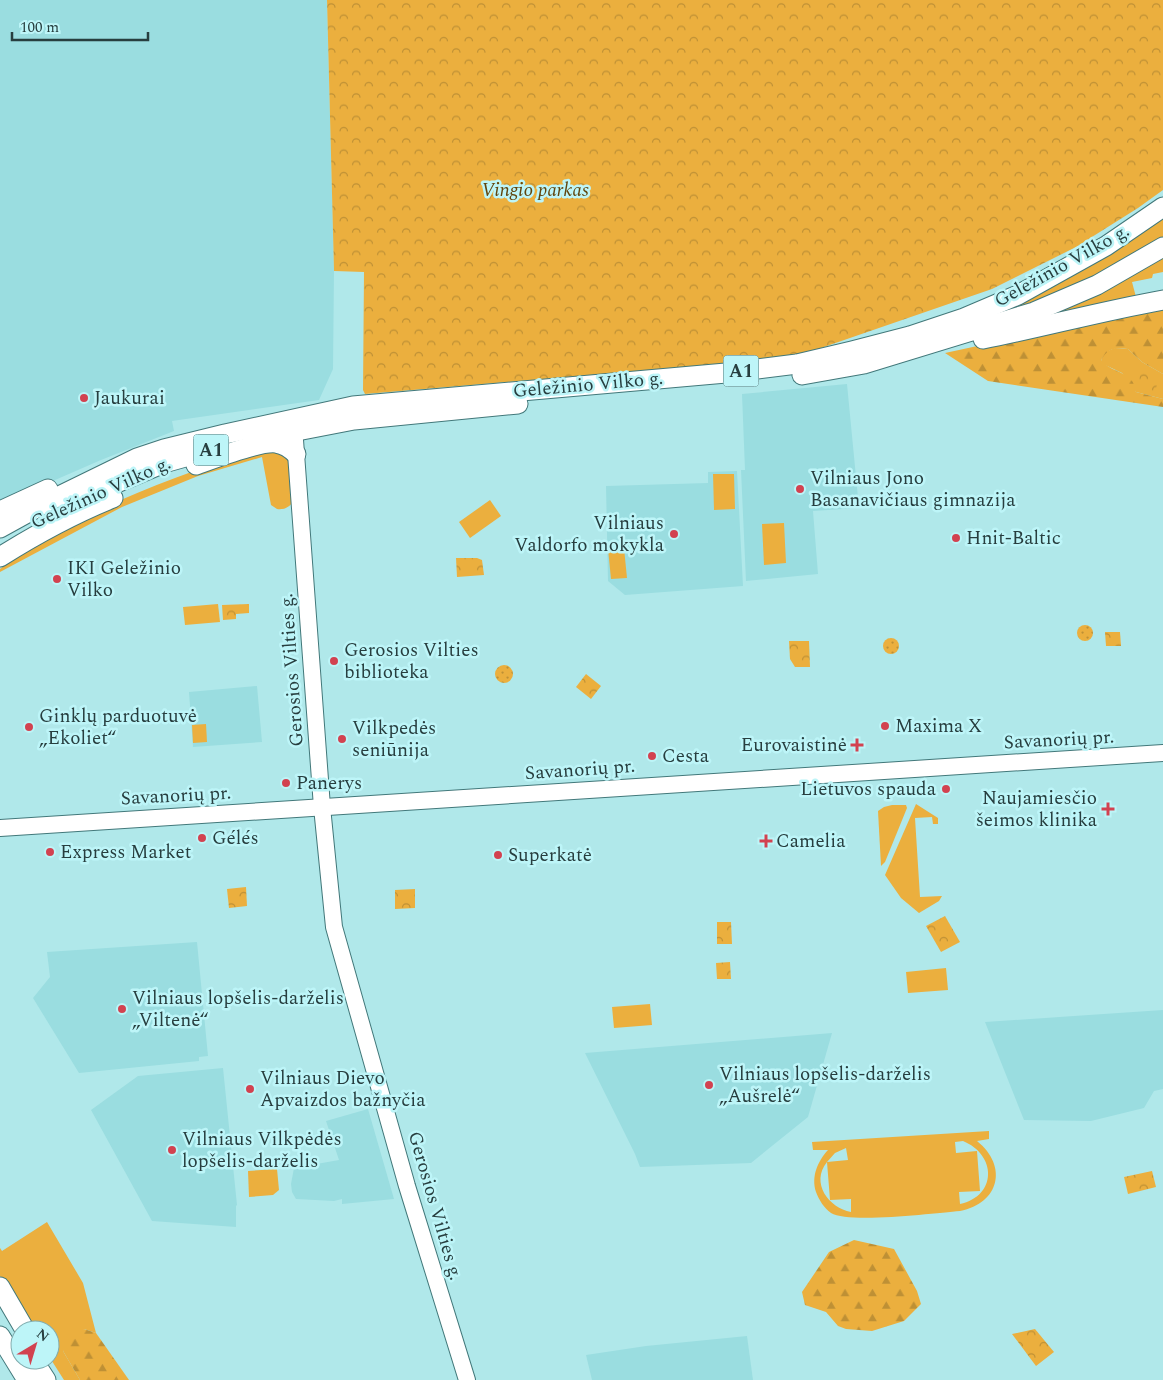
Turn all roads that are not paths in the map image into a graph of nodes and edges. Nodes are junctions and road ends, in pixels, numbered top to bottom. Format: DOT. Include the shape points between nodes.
graph roads {
  1 [pos="1163,207"];
  2 [pos="1163,247"];
  3 [pos="1163,300"];
  4 [pos="864,364"];
  5 [pos="294,425"];
  6 [pos="255,446"];
  7 [pos="209,450"];
  8 [pos="296,454"];
  9 [pos="129,469"];
  10 [pos="0,511"];
  11 [pos="73,514"];
  12 [pos="0,528"];
  13 [pos="0,540"];
  14 [pos="0,557"];
  15 [pos="1163,753"];
  16 [pos="322,807"];
  17 [pos="0,828"];
  18 [pos="0,1287"];
  19 [pos="0,1311"];
  20 [pos="19,1320"];
  21 [pos="10,1326"];
  22 [pos="0,1336"];
  23 [pos="0,1359"];
  24 [pos="14,1380"];
  25 [pos="27,1380"];
  26 [pos="467,1380"];
  1 -- 5 [label="highway, Geležinio Vilko g. / A1" via="1106,246 1018,295 937,327 852,351 797,364 726,373 353,406"];
  2 -- 4 [label="highway, Geležinio Vilko g. / A1" via="1097,284 1034,312"];
  3 -- 4 [label="highway"];
  4 -- 5 [label="highway, Geležinio Vilko g. / A1" via="797,376"];
  5 -- 7 [label="highway, Geležinio Vilko g. / A1"];
  5 -- 8 [label="main road, Gerosios Vilties g."];
  5 -- 9 [label="highway, Geležinio Vilko g. / A1" via="164,449"];
  6 -- 7 [label="highway"];
  6 -- 8 [label="highway" via="278,443"];
  6 -- 11 [label="highway" via="202,462"];
  7 -- 9 [label="highway, Geležinio Vilko g. / A1"];
  8 -- 16 [label="main road, Gerosios Vilties g."];
  9 -- 10 [label="highway" via="66,482"];
  9 -- 11 [label="highway"];
  9 -- 12 [label="highway, Geležinio Vilko g. / A1" via="48,500"];
  9 -- 13 [label="highway, Geležinio Vilko g. / A1"];
  11 -- 14 [label="highway"];
  15 -- 16 [label="main road, Savanorių pr."];
  16 -- 17 [label="main road, Savanorių pr."];
  16 -- 26 [label="main road, Gerosios Vilties g." via="334,927"];
  18 -- 20 [label="highway"];
  19 -- 21 [label="highway"];
  22 -- 25 [label="highway"];
  23 -- 24 [label="highway"];
}
